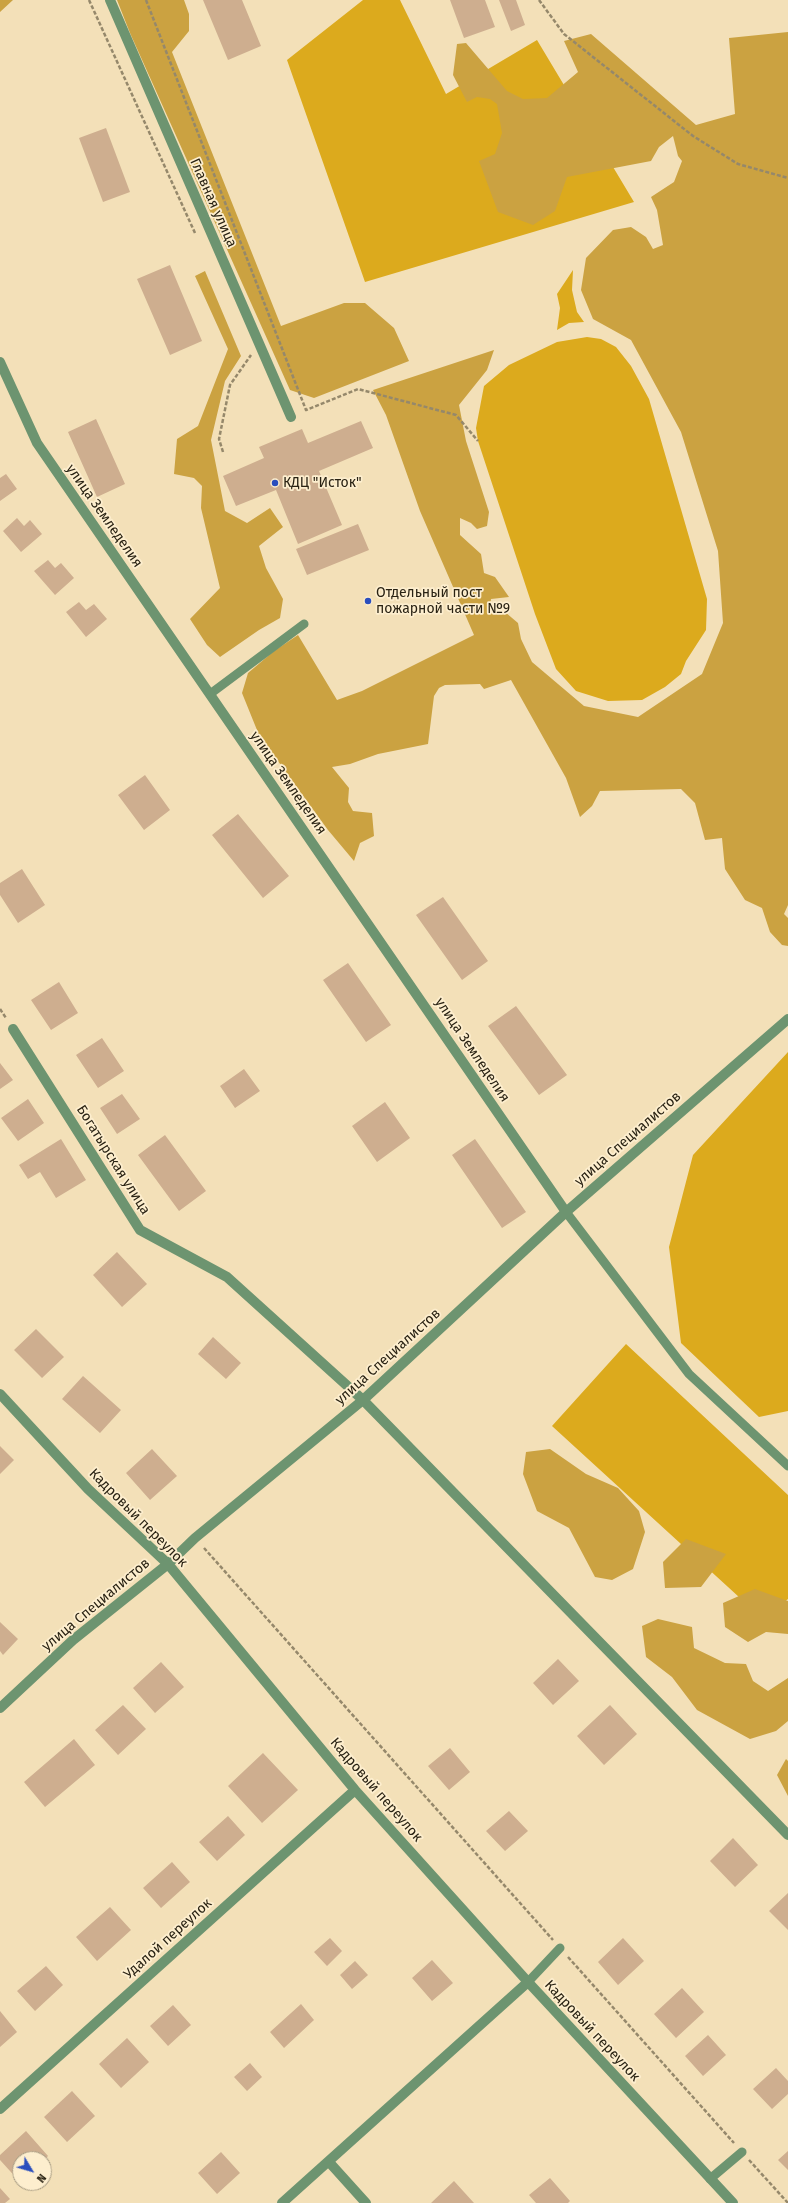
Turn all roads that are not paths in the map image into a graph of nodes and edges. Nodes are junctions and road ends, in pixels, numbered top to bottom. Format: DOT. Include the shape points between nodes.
graph roads {
  1 [pos="110,0"];
  2 [pos="0,362"];
  3 [pos="291,417"];
  4 [pos="304,624"];
  5 [pos="210,694"];
  6 [pos="788,1019"];
  7 [pos="13,1029"];
  8 [pos="566,1212"];
  9 [pos="0,1394"];
  10 [pos="364,1400"];
  11 [pos="788,1466"];
  12 [pos="168,1564"];
  13 [pos="0,1708"];
  14 [pos="355,1790"];
  15 [pos="788,1835"];
  16 [pos="560,1948"];
  17 [pos="528,1982"];
  18 [pos="0,2109"];
  19 [pos="742,2152"];
  20 [pos="330,2162"];
  21 [pos="710,2179"];
  22 [pos="282,2203"];
  23 [pos="366,2203"];
  24 [pos="733,2203"];
  1 -- 3 [label="street, Главная улица"];
  2 -- 5 [label="street, улица Земледелия" via="36,443"];
  4 -- 5 [label="lane"];
  5 -- 8 [label="street, улица Земледелия"];
  6 -- 8 [label="street, улица Специалистов"];
  7 -- 10 [label="street, Богатырская улица" via="140,1230 227,1277"];
  8 -- 10 [label="street, улица Специалистов"];
  8 -- 11 [label="lane" via="689,1374"];
  9 -- 12 [label="street, Кадровый переулок" via="88,1489"];
  10 -- 12 [label="street, улица Специалистов" via="195,1538"];
  10 -- 15 [label="street, Богатырская улица"];
  12 -- 13 [label="street, улица Специалистов" via="73,1640"];
  12 -- 14 [label="street, Кадровый переулок"];
  14 -- 17 [label="street, Кадровый переулок"];
  14 -- 18 [label="street, Удалой переулок"];
  16 -- 17 [label="lane"];
  17 -- 20 [label="street"];
  17 -- 21 [label="street, Кадровый переулок"];
  19 -- 21 [label="lane"];
  20 -- 22 [label="street"];
  20 -- 23 [label="street"];
  21 -- 24 [label="street, Кадровый переулок"];
}
